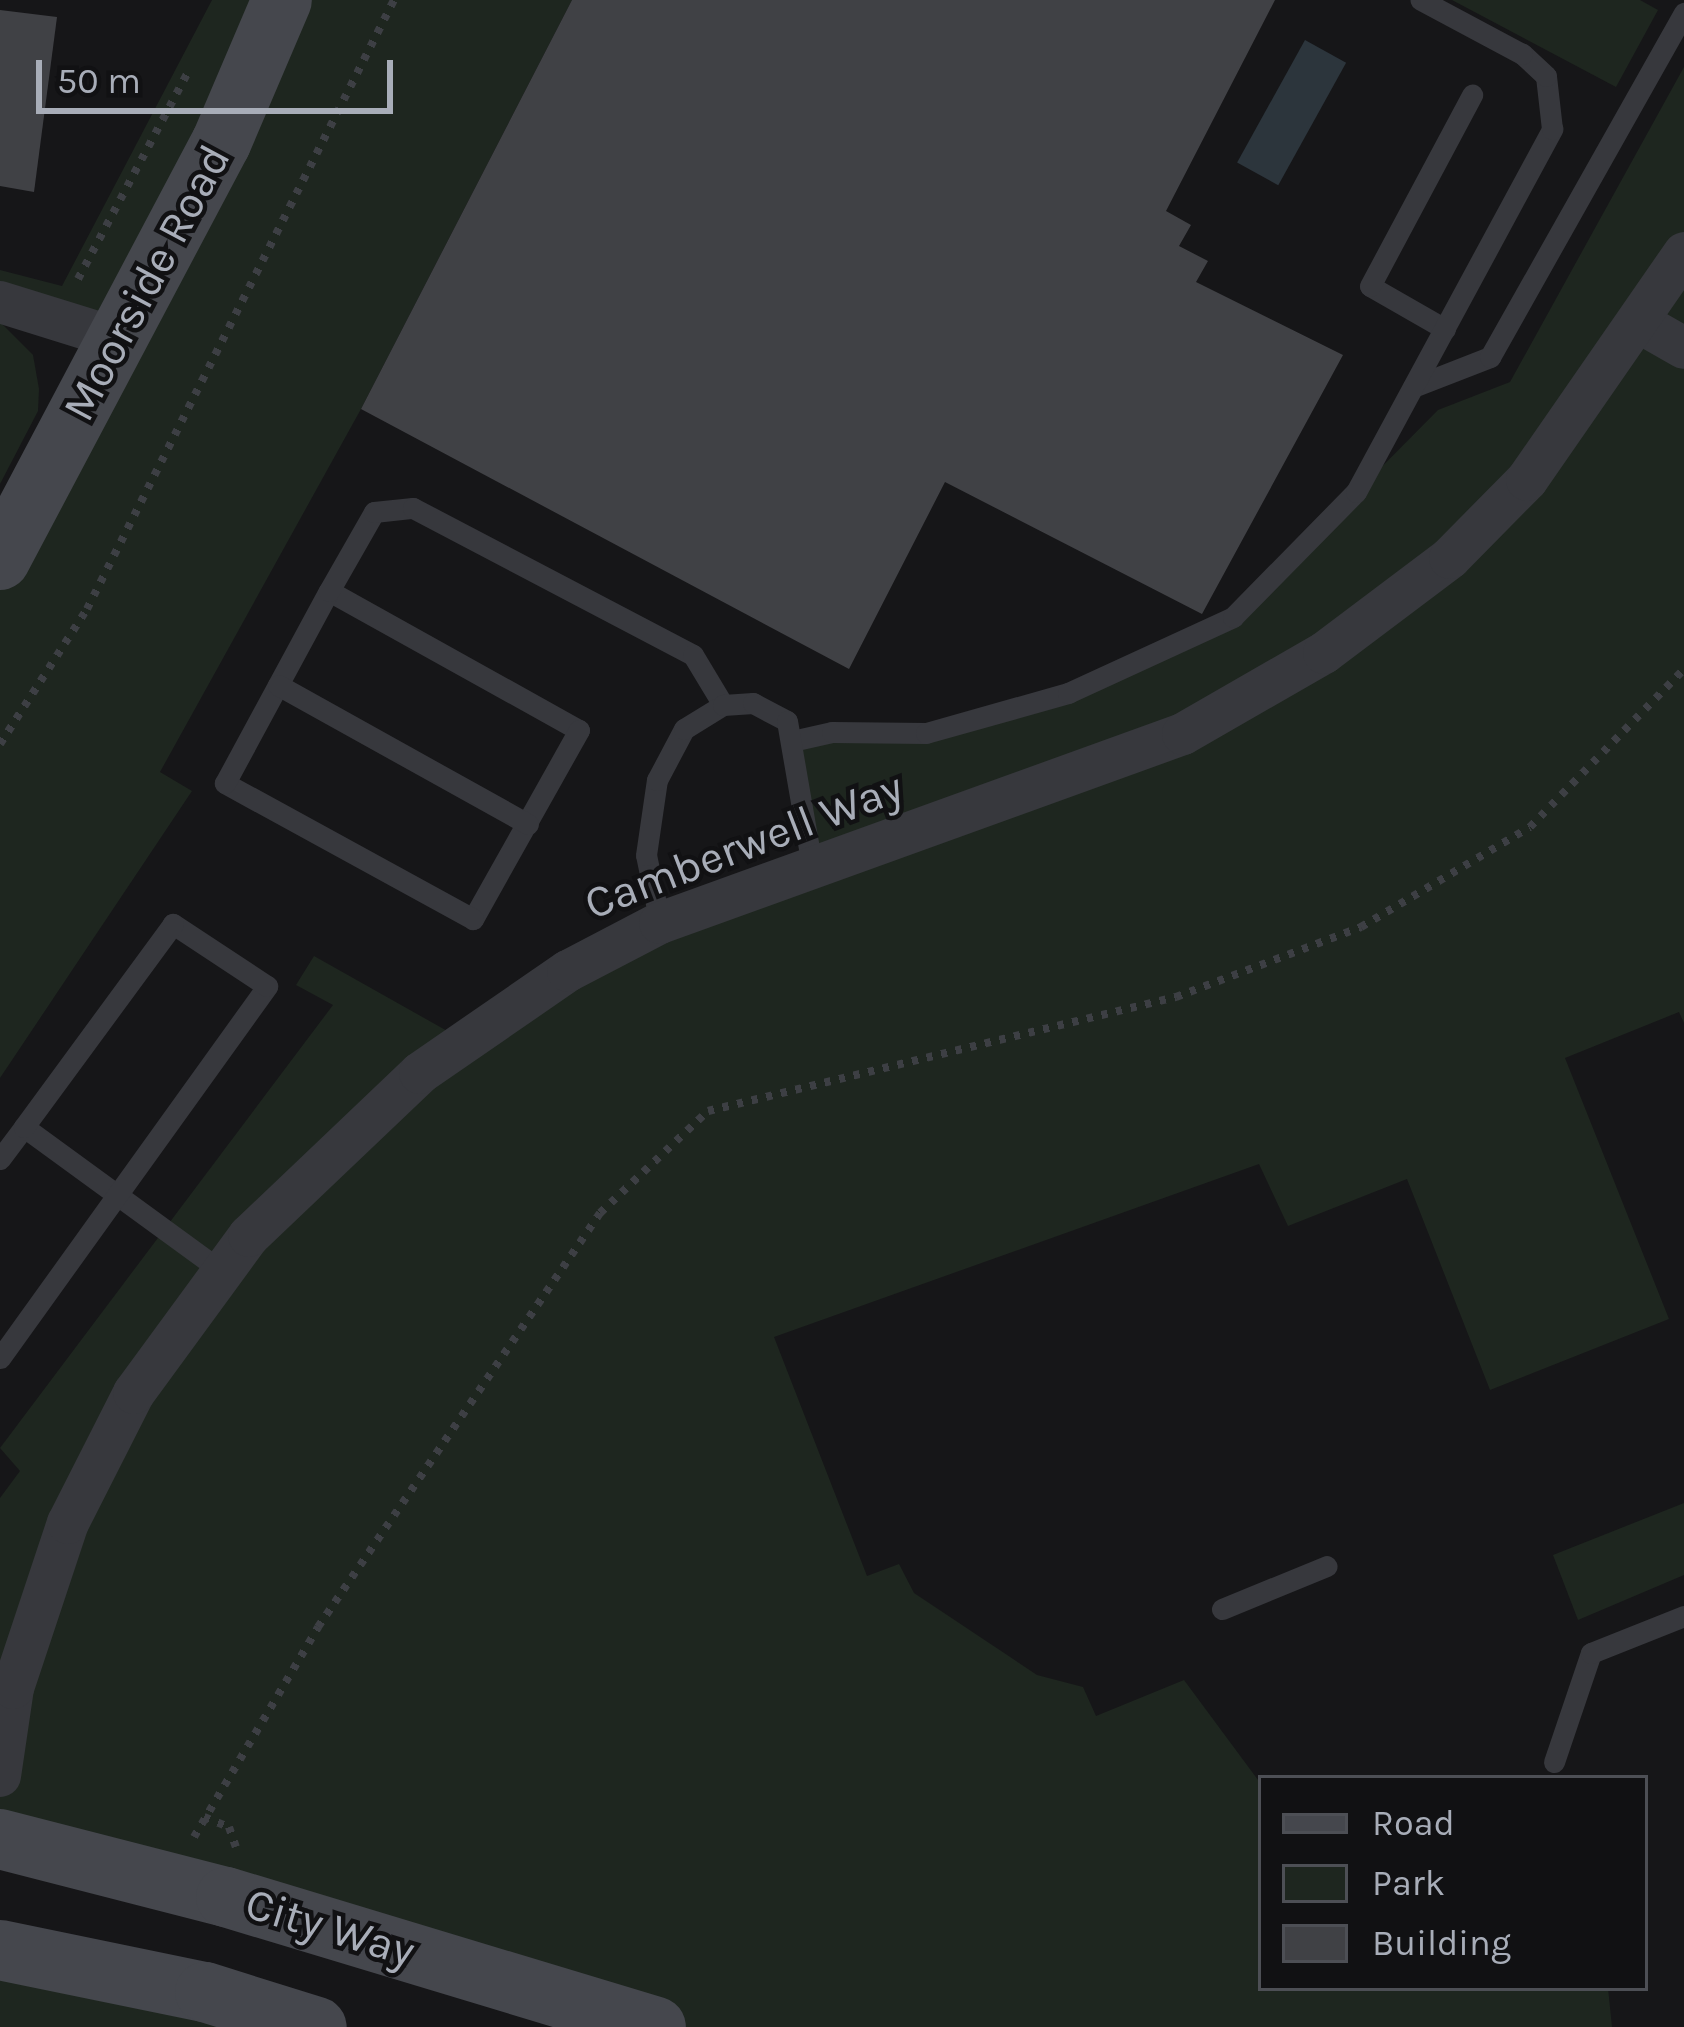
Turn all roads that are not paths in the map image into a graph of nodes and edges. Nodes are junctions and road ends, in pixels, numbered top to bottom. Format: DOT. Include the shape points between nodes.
graph roads {
  1 [pos="282,0"];
  2 [pos="1421,0"];
  3 [pos="1684,13"];
  4 [pos="1472,95"];
  5 [pos="1684,253"];
  6 [pos="0,302"];
  7 [pos="1642,324"];
  8 [pos="1445,329"];
  9 [pos="119,339"];
  10 [pos="1684,348"];
  11 [pos="1413,387"];
  12 [pos="0,560"];
  13 [pos="329,591"];
  14 [pos="278,686"];
  15 [pos="723,706"];
  16 [pos="792,741"];
  17 [pos="528,824"];
  18 [pos="813,872"];
  19 [pos="660,923"];
  20 [pos="24,1127"];
  21 [pos="0,1159"];
  22 [pos="116,1196"];
  23 [pos="223,1272"];
  24 [pos="0,1358"];
  25 [pos="1327,1565"];
  26 [pos="1222,1609"];
  27 [pos="1684,1616"];
  28 [pos="1554,1762"];
  29 [pos="0,1776"];
  30 [pos="0,1839"];
  31 [pos="0,1950"];
  32 [pos="317,2027"];
  33 [pos="656,2027"];
  1 -- 9 [label="main road, Moorside Road" via="221,143"];
  2 -- 8 [label="lane" via="1522,54 1546,76 1554,106 1552,129"];
  3 -- 11 [label="lane" via="1490,357"];
  4 -- 8 [label="lane" via="1370,286"];
  5 -- 7 [label="street, Camberwell Way"];
  6 -- 9 [label="street"];
  7 -- 10 [label="street"];
  7 -- 18 [label="street, Camberwell Way" via="1527,480 1450,558 1324,653 1183,734"];
  8 -- 11 [label="lane"];
  9 -- 12 [label="main road, Moorside Road"];
  11 -- 16 [label="lane" via="1356,492 1233,617 1068,693 946,727"];
  13 -- 14 [label="lane"];
  13 -- 15 [label="lane" via="374,512 413,508 693,656"];
  13 -- 17 [label="lane" via="579,730"];
  14 -- 17 [label="lane"];
  14 -- 17 [label="lane" via="225,783 473,919"];
  15 -- 16 [label="lane" via="753,703 787,722"];
  15 -- 19 [label="lane" via="684,729 657,780 646,855"];
  16 -- 18 [label="lane"];
  18 -- 19 [label="street, Camberwell Way"];
  19 -- 23 [label="street, Camberwell Way" via="568,971 420,1073 249,1236"];
  20 -- 21 [label="lane"];
  20 -- 22 [label="lane"];
  20 -- 22 [label="lane" via="173,924 267,986"];
  22 -- 23 [label="lane"];
  22 -- 24 [label="lane"];
  23 -- 29 [label="street, Camberwell Way" via="134,1393 68,1523 14,1688"];
  25 -- 26 [label="lane"];
  27 -- 28 [label="lane" via="1591,1653"];
  30 -- 33 [label="main road, City Way" via="226,1897"];
  31 -- 32 [label="main road" via="206,1992"];
}
